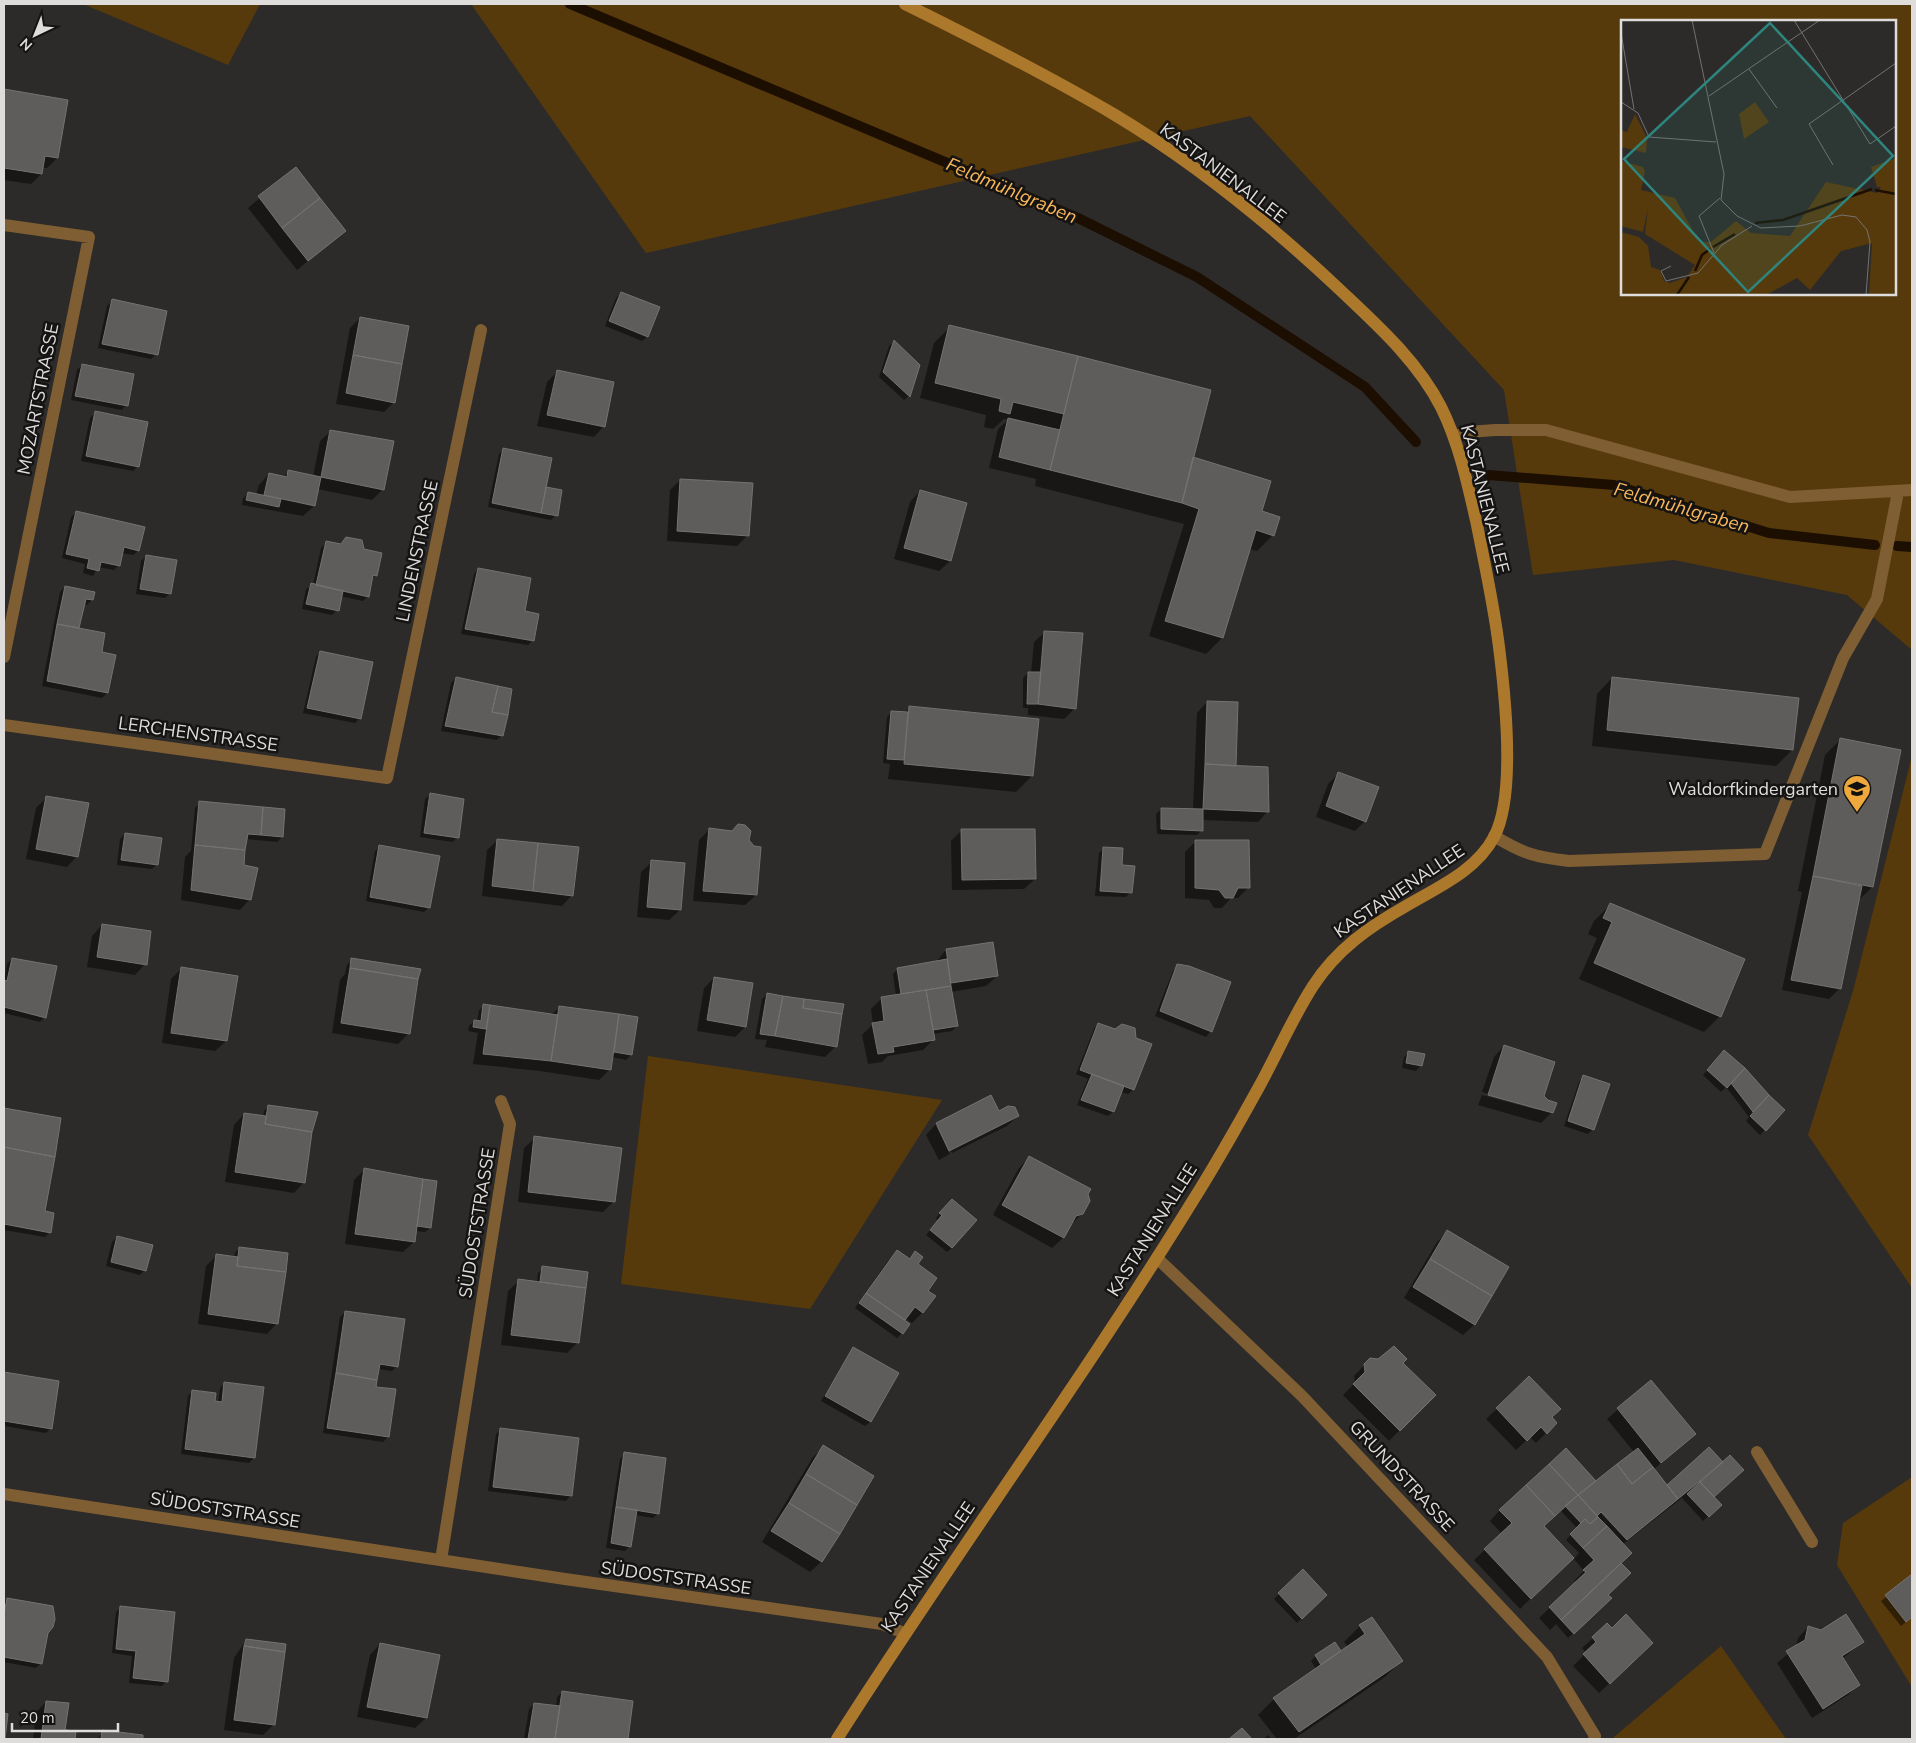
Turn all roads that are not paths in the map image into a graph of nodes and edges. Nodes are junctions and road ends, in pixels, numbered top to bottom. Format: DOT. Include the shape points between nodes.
graph roads {
  1 [pos="906,4"];
  2 [pos="4,225"];
  3 [pos="481,330"];
  4 [pos="1454,437"];
  5 [pos="1912,490"];
  6 [pos="1898,492"];
  7 [pos="4,657"];
  8 [pos="4,725"];
  9 [pos="387,778"];
  10 [pos="1494,836"];
  11 [pos="501,1101"];
  12 [pos="1157,1258"];
  13 [pos="1757,1452"];
  14 [pos="4,1494"];
  15 [pos="1812,1542"];
  16 [pos="441,1560"];
  17 [pos="904,1633"];
  18 [pos="837,1739"];
  19 [pos="1594,1739"];
  1 -- 4 [label="street, KASTANIENALLEE" via="1118,117 1226,193 1319,270 1366,314 1408,359 1432,391"];
  2 -- 7 [label="street, MOZARTSTRASSE" via="89,237"];
  3 -- 9 [label="street, LINDENSTRASSE"];
  4 -- 6 [label="street" via="1468,432 1546,430 1790,497"];
  4 -- 10 [label="street, KASTANIENALLEE" via="1494,607 1504,691 1506,781 1501,821"];
  5 -- 6 [label="street"];
  6 -- 10 [label="street" via="1877,599 1843,658 1765,854 1569,861 1538,858 1520,852"];
  8 -- 9 [label="street, LERCHENSTRASSE"];
  10 -- 12 [label="street, KASTANIENALLEE" via="1485,852 1453,879 1366,930 1332,960 1312,988 1260,1086"];
  11 -- 16 [label="street, SÜDOSTSTRASSE" via="510,1124"];
  12 -- 17 [label="street, KASTANIENALLEE"];
  12 -- 19 [label="street, GRUNDSTRASSE" via="1302,1396 1547,1657"];
  13 -- 15 [label="street"];
  14 -- 16 [label="street, SÜDOSTSTRASSE"];
  16 -- 17 [label="street, SÜDOSTSTRASSE" via="882,1624"];
  17 -- 18 [label="street, KASTANIENALLEE"];
}
